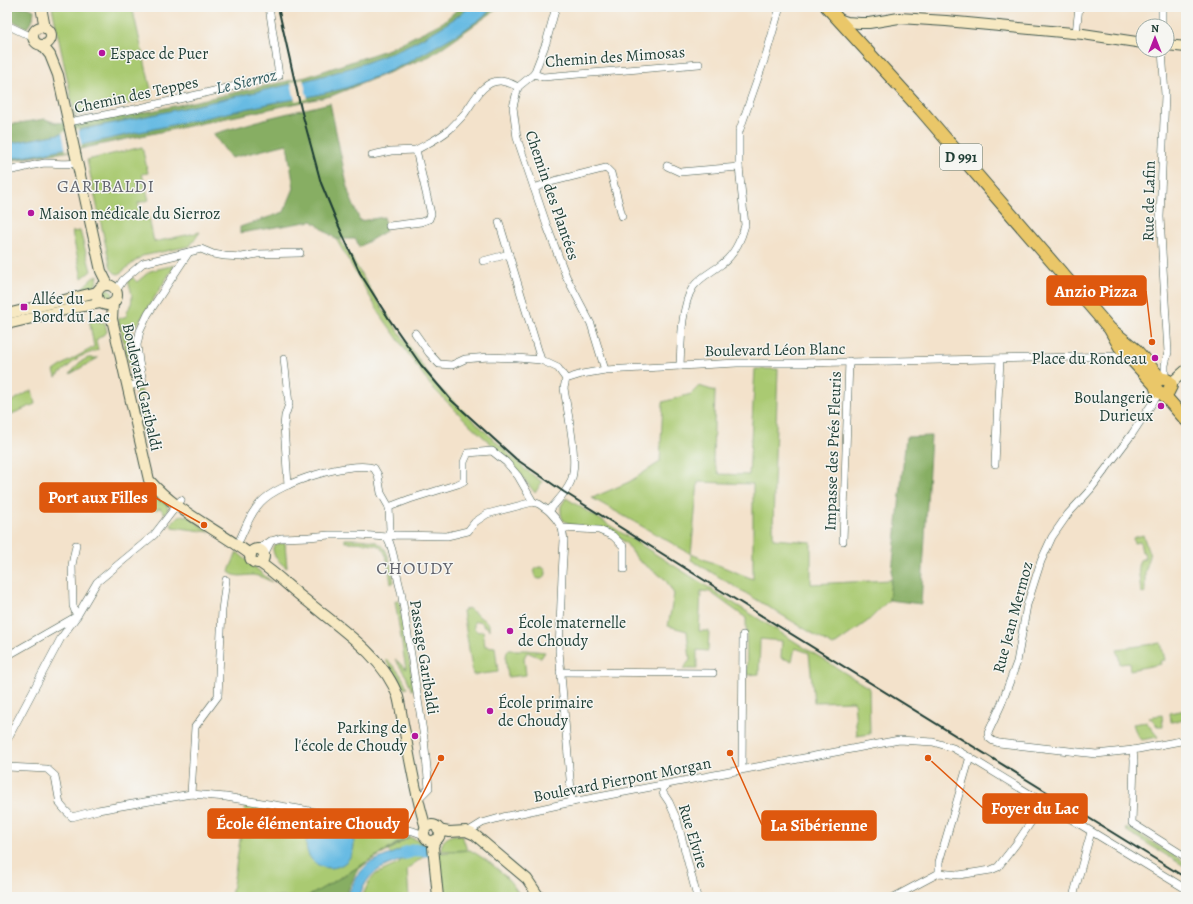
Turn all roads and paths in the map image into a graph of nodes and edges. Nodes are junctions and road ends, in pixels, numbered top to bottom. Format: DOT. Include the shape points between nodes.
graph roads {
  1 [pos="269,7"];
  2 [pos="556,7"];
  3 [pos="780,7"];
  4 [pos="827,7"];
  5 [pos="1079,7"];
  6 [pos="1162,7"];
  7 [pos="42,8"];
  8 [pos="1162,18"];
  9 [pos="838,19"];
  10 [pos="7,25"];
  11 [pos="36,32"];
  12 [pos="1076,33"];
  13 [pos="1135,42"];
  14 [pos="46,44"];
  15 [pos="1175,46"];
  16 [pos="1186,47"];
  17 [pos="1162,58"];
  18 [pos="700,64"];
  19 [pos="534,74"];
  20 [pos="518,87"];
  21 [pos="69,124"];
  22 [pos="416,150"];
  23 [pos="372,155"];
  24 [pos="76,158"];
  25 [pos="667,166"];
  26 [pos="740,167"];
  27 [pos="7,171"];
  28 [pos="534,188"];
  29 [pos="622,216"];
  30 [pos="499,222"];
  31 [pos="389,226"];
  32 [pos="189,252"];
  33 [pos="300,253"];
  34 [pos="509,254"];
  35 [pos="483,261"];
  36 [pos="107,288"];
  37 [pos="106,304"];
  38 [pos="7,314"];
  39 [pos="7,324"];
  40 [pos="415,333"];
  41 [pos="1130,351"];
  42 [pos="284,358"];
  43 [pos="1000,358"];
  44 [pos="541,360"];
  45 [pos="849,362"];
  46 [pos="680,366"];
  47 [pos="605,370"];
  48 [pos="1184,372"];
  49 [pos="566,379"];
  50 [pos="1164,385"];
  51 [pos="127,387"];
  52 [pos="1186,412"];
  53 [pos="1186,420"];
  54 [pos="995,464"];
  55 [pos="288,484"];
  56 [pos="532,502"];
  57 [pos="179,503"];
  58 [pos="389,507"];
  59 [pos="549,511"];
  60 [pos="562,528"];
  61 [pos="218,529"];
  62 [pos="387,536"];
  63 [pos="240,539"];
  64 [pos="843,541"];
  65 [pos="76,545"];
  66 [pos="258,555"];
  67 [pos="624,569"];
  68 [pos="226,580"];
  69 [pos="76,616"];
  70 [pos="742,635"];
  71 [pos="7,656"];
  72 [pos="560,672"];
  73 [pos="713,673"];
  74 [pos="7,740"];
  75 [pos="1186,740"];
  76 [pos="1133,750"];
  77 [pos="970,757"];
  78 [pos="7,767"];
  79 [pos="742,770"];
  80 [pos="413,777"];
  81 [pos="666,785"];
  82 [pos="191,794"];
  83 [pos="418,799"];
  84 [pos="572,802"];
  85 [pos="1044,803"];
  86 [pos="1091,832"];
  87 [pos="471,833"];
  88 [pos="432,835"];
  89 [pos="1186,857"];
  90 [pos="939,873"];
  91 [pos="1186,889"];
  92 [pos="438,897"];
  93 [pos="539,897"];
  94 [pos="697,897"];
  95 [pos="894,897"];
  96 [pos="1073,897"];
  1 -- 21 [label="street, Chemin des Teppes" via="279,76"];
  2 -- 19 [label="street"];
  3 -- 26 [label="street" via="739,132"];
  4 -- 9 [label="main road, D 991"];
  5 -- 12 [label="street"];
  6 -- 8 [label="street"];
  7 -- 11 [label="main road"];
  9 -- 12 [label="main road" via="869,23 907,18"];
  9 -- 41 [label="main road, D 991"];
  10 -- 11 [label="street"];
  11 -- 14 [label="main road" via="36,42"];
  11 -- 14 [label="main road" via="48,30 51,37"];
  12 -- 13 [label="main road"];
  14 -- 21 [label="main road" via="58,75"];
  15 -- 16 [label="main road"];
  17 -- 50 [label="street, Rue de Lafin" via="1164,95 1160,217 1168,352"];
  18 -- 19 [label="street, Chemin des Mimosas" via="543,77"];
  19 -- 20 [label="street"];
  20 -- 22 [label="street" via="502,81 486,86 450,128"];
  20 -- 28 [label="street, Chemin des Plantées" via="513,107 517,138"];
  21 -- 24 [label="main road"];
  22 -- 23 [label="street" via="391,150"];
  22 -- 31 [label="street" via="431,214 429,219 421,222"];
  24 -- 27 [label="street" via="70,164 43,164"];
  24 -- 36 [label="main road"];
  25 -- 26 [label="street" via="680,172"];
  26 -- 46 [label="street" via="745,225 743,233 729,257 692,288 684,318"];
  28 -- 29 [label="street" via="606,168 611,173"];
  28 -- 47 [label="street, Chemin des Plantées" via="566,276 591,324"];
  30 -- 34 [label="street"];
  32 -- 33 [label="street" via="201,249 213,254 242,257"];
  32 -- 36 [label="street" via="143,263 123,280"];
  32 -- 51 [label="street" via="148,314 140,331 137,345 143,382"];
  34 -- 35 [label="street"];
  34 -- 44 [label="street"];
  36 -- 37 [label="main road" via="97,298"];
  36 -- 37 [label="main road" via="117,297"];
  36 -- 38 [label="main road"];
  37 -- 39 [label="main road" via="78,307"];
  37 -- 51 [label="main road, Boulevard Garibaldi" via="112,318"];
  40 -- 44 [label="street" via="439,364 452,365 465,359 488,357"];
  41 -- 43 [label="street, Boulevard Léon Blanc" via="1121,356"];
  41 -- 50 [label="main road, D 991"];
  42 -- 55 [label="street" via="289,404 284,426"];
  43 -- 45 [label="street, Boulevard Léon Blanc"];
  43 -- 54 [label="street"];
  44 -- 49 [label="street" via="558,368"];
  45 -- 46 [label="street, Boulevard Léon Blanc"];
  45 -- 64 [label="street, Impasse des Prés Fleuris"];
  46 -- 47 [label="street, Boulevard Léon Blanc"];
  47 -- 49 [label="street, Boulevard Léon Blanc"];
  48 -- 50 [label="main road"];
  49 -- 59 [label="street" via="564,388 574,454 573,471 571,482"];
  50 -- 52 [label="main road, D 991"];
  50 -- 53 [label="main road, D 991"];
  50 -- 76 [label="street, Rue Jean Mermoz" via="1132,434 1052,537 1040,561 1027,605 1017,662 988,733 989,738 999,743 1096,754"];
  51 -- 57 [label="main road, Boulevard Garibaldi" via="149,480 158,491"];
  55 -- 58 [label="street" via="326,472 360,467 374,468 381,493"];
  55 -- 63 [label="street" via="262,500"];
  56 -- 58 [label="street" via="518,476 492,451 468,453 464,462 464,480 458,484"];
  56 -- 59 [label="street"];
  56 -- 62 [label="street" via="487,514 475,522 468,531 447,536"];
  57 -- 61 [label="main road, Boulevard Garibaldi"];
  57 -- 69 [label="street" via="154,535 97,582"];
  58 -- 62 [label="street" via="390,530"];
  59 -- 60 [label="street"];
  60 -- 67 [label="street" via="599,530 613,536 624,547"];
  60 -- 72 [label="street" via="564,540"];
  61 -- 63 [label="main road, Boulevard Garibaldi"];
  61 -- 66 [label="main road, Boulevard Garibaldi"];
  62 -- 66 [label="street" via="328,535 281,538 271,542"];
  62 -- 83 [label="street, Passage Garibaldi" via="401,591 424,738 429,788"];
  63 -- 66 [label="main road, Boulevard Garibaldi"];
  65 -- 69 [label="street" via="72,565 72,606"];
  66 -- 80 [label="main road, Boulevard Garibaldi" via="294,591 368,652 382,667 398,698"];
  68 -- 82 [label="street" via="218,696 195,728"];
  69 -- 71 [label="street"];
  69 -- 74 [label="street" via="61,638"];
  70 -- 79 [label="street"];
  72 -- 73 [label="street"];
  72 -- 84 [label="street"];
  75 -- 76 [label="street"];
  76 -- 89 [label="street" via="1132,823"];
  77 -- 79 [label="street, Boulevard Pierpont Morgan" via="933,742 899,740"];
  77 -- 85 [label="street, Boulevard Pierpont Morgan"];
  77 -- 90 [label="street" via="939,862"];
  78 -- 82 [label="street" via="47,769 55,776 60,804 72,817"];
  79 -- 81 [label="street, Boulevard Pierpont Morgan"];
  80 -- 83 [label="main road, Boulevard Garibaldi"];
  80 -- 88 [label="main road, Boulevard Garibaldi" via="420,811"];
  81 -- 84 [label="street, Boulevard Pierpont Morgan"];
  81 -- 94 [label="street, Rue Elvire" via="663,793 677,820"];
  82 -- 88 [label="street" via="292,808"];
  83 -- 88 [label="main road, Boulevard Garibaldi"];
  84 -- 87 [label="street, Boulevard Pierpont Morgan" via="482,823"];
  85 -- 86 [label="street, Boulevard Pierpont Morgan"];
  85 -- 90 [label="street" via="998,868 959,875"];
  86 -- 91 [label="street, Boulevard Pierpont Morgan"];
  86 -- 96 [label="street"];
  87 -- 88 [label="main road" via="449,832"];
  87 -- 93 [label="main road" via="527,879"];
  88 -- 92 [label="main road, Boulevard Garibaldi"];
  90 -- 95 [label="street"];
}
